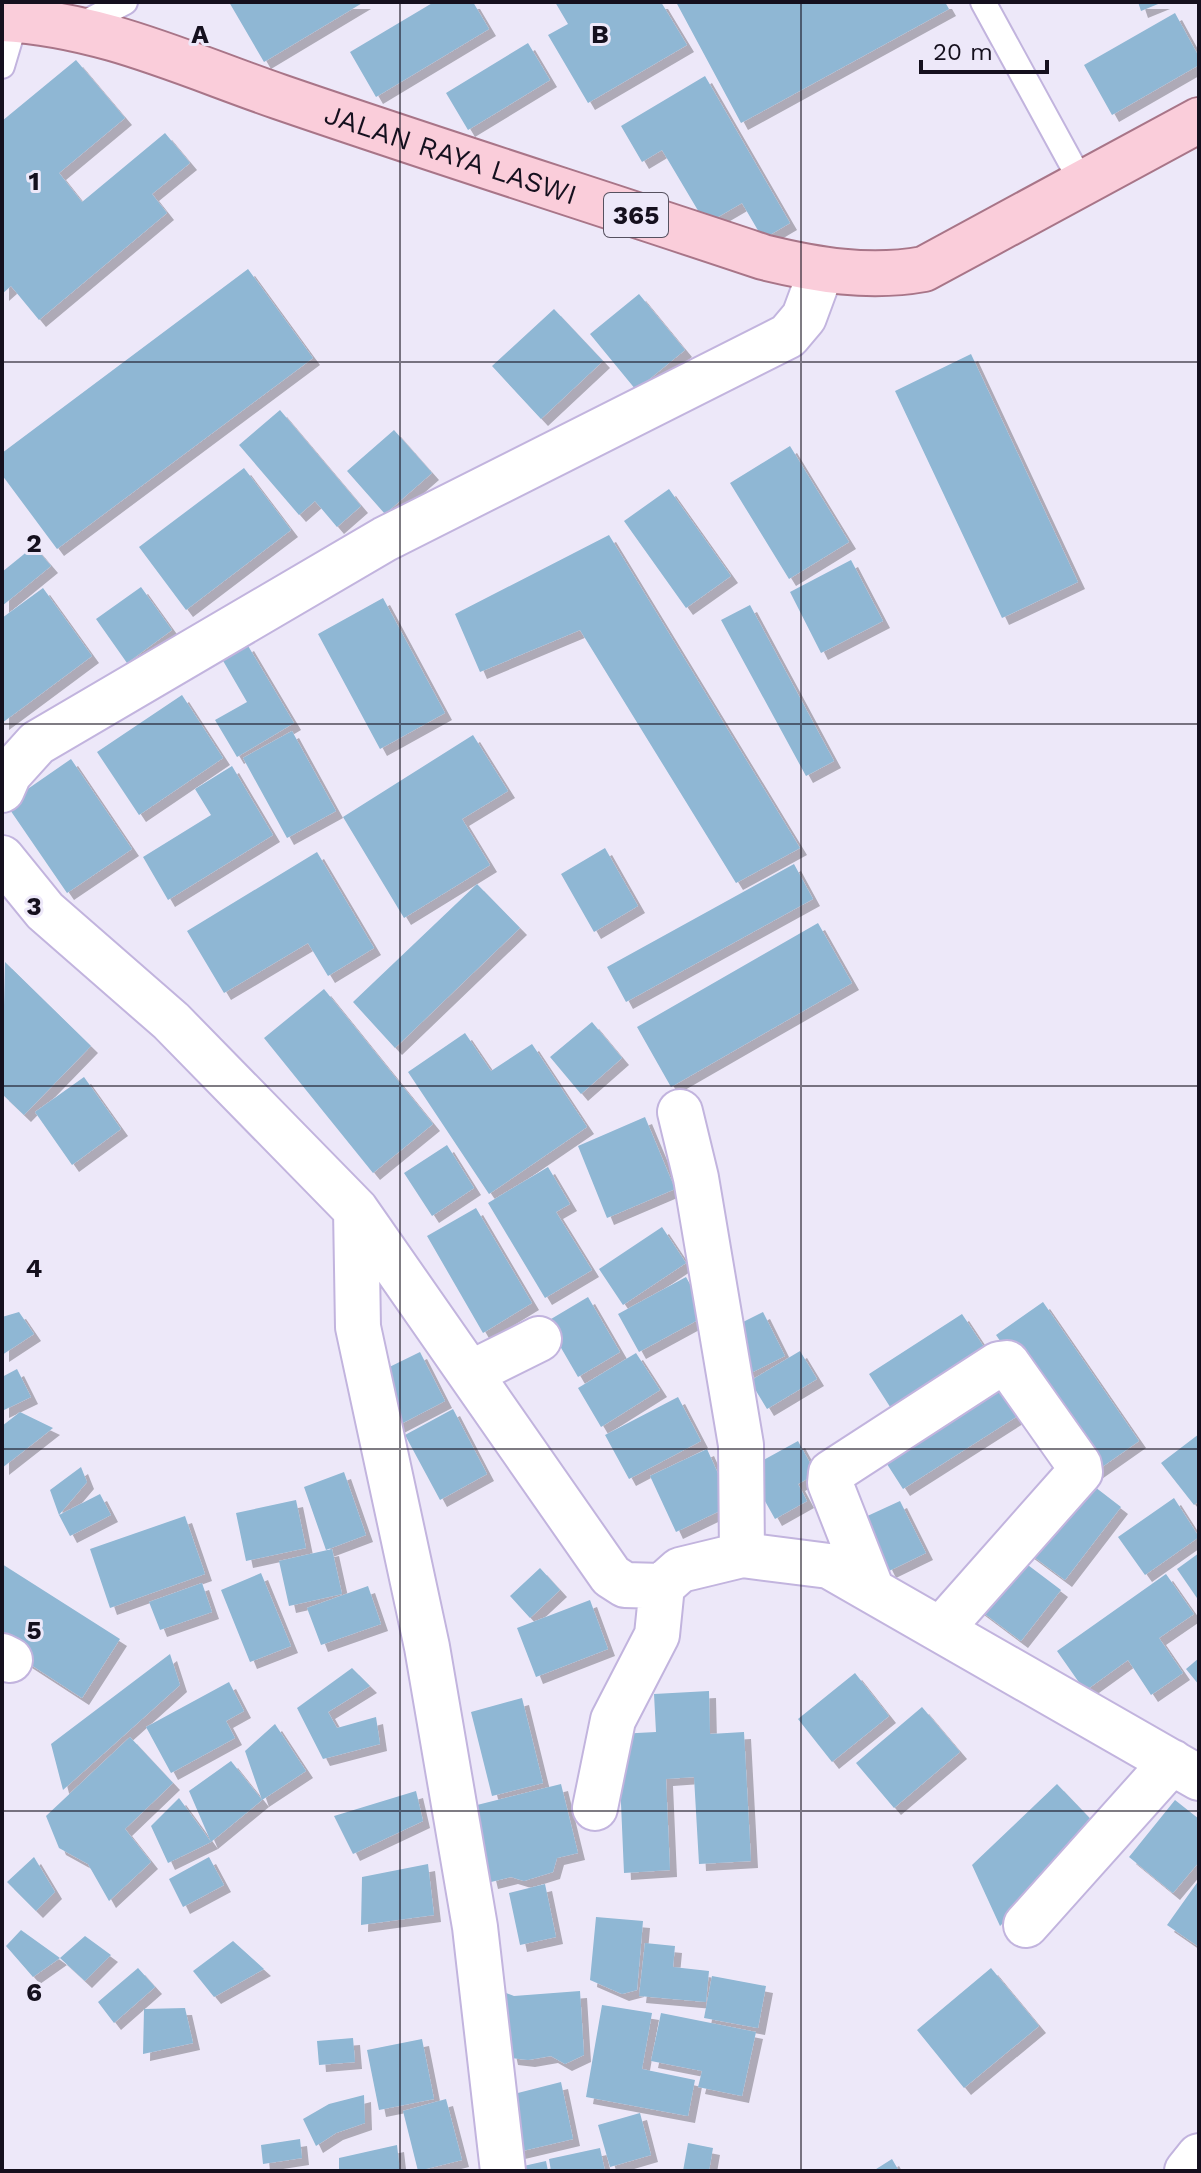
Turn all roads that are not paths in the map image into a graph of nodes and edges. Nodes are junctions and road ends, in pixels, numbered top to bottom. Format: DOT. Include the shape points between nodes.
graph roads {
  1 [pos="125,2"];
  2 [pos="983,2"];
  3 [pos="9,19"];
  4 [pos="75,28"];
  5 [pos="2,66"];
  6 [pos="1199,120"];
  7 [pos="1082,183"];
  8 [pos="821,271"];
  9 [pos="2,790"];
  10 [pos="2,858"];
  11 [pos="680,1112"];
  12 [pos="356,1210"];
  13 [pos="539,1339"];
  14 [pos="471,1373"];
  15 [pos="742,1555"];
  16 [pos="662,1586"];
  17 [pos="872,1590"];
  18 [pos="941,1629"];
  19 [pos="1186,1770"];
  20 [pos="595,1808"];
  21 [pos="1026,1925"];
  22 [pos="1199,2156"];
  23 [pos="503,2171"];
  24 [pos="1187,2171"];
  1 -- 4 [label="lane"];
  2 -- 7 [label="lane"];
  3 -- 4 [label="main road, JALAN RAYA LASWI / 365"];
  3 -- 5 [label="lane"];
  4 -- 8 [label="main road, JALAN RAYA LASWI / 365" via="169,54 280,97 733,247"];
  6 -- 7 [label="main road, JALAN RAYA LASWI / 365"];
  7 -- 8 [label="main road, JALAN RAYA LASWI / 365" via="924,269 896,274"];
  8 -- 9 [label="street" via="794,330 385,539 37,743"];
  10 -- 12 [label="street" via="45,911 171,1021"];
  11 -- 15 [label="street" via="741,1445"];
  12 -- 14 [label="street"];
  12 -- 23 [label="street" via="358,1327 427,1647 475,1927"];
  13 -- 14 [label="street"];
  14 -- 16 [label="street" via="611,1576 625,1585"];
  15 -- 16 [label="street" via="680,1570"];
  15 -- 17 [label="street" via="829,1566"];
  16 -- 20 [label="street" via="657,1635 613,1720"];
  17 -- 18 [label="street"];
  17 -- 18 [label="street" via="830,1483 831,1473 985,1372 1007,1363 1080,1472"];
  18 -- 19 [label="street"];
  19 -- 21 [label="street"];
  22 -- 24 [label="street"];
}
